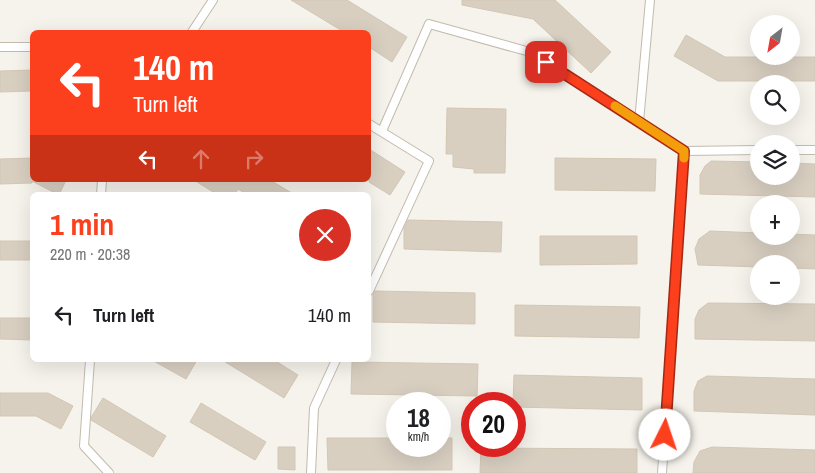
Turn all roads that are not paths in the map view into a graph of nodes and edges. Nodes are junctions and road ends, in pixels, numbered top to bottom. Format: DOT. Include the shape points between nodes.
graph roads {
  1 [pos="213,0"];
  2 [pos="650,0"];
  3 [pos="193,30"];
  4 [pos="0,47"];
  5 [pos="30,47"];
  6 [pos="640,122"];
  7 [pos="371,125"];
  8 [pos="382,131"];
  9 [pos="750,150"];
  10 [pos="800,150"];
  11 [pos="815,150"];
  12 [pos="684,151"];
  13 [pos="371,286"];
  14 [pos="90,362"];
  15 [pos="335,362"];
  16 [pos="109,473"];
  17 [pos="311,473"];
  18 [pos="662,473"];
  1 -- 3 [label="lane"];
  2 -- 6 [label="lane"];
  4 -- 5 [label="lane"];
  6 -- 8 [label="lane" via="530,52 429,24"];
  6 -- 12 [label="lane"];
  7 -- 8 [label="lane"];
  8 -- 13 [label="lane" via="429,161"];
  9 -- 12 [label="lane"];
  10 -- 11 [label="lane"];
  12 -- 18 [label="lane"];
  14 -- 16 [label="lane" via="84,446"];
  15 -- 17 [label="lane" via="314,408"];
}
